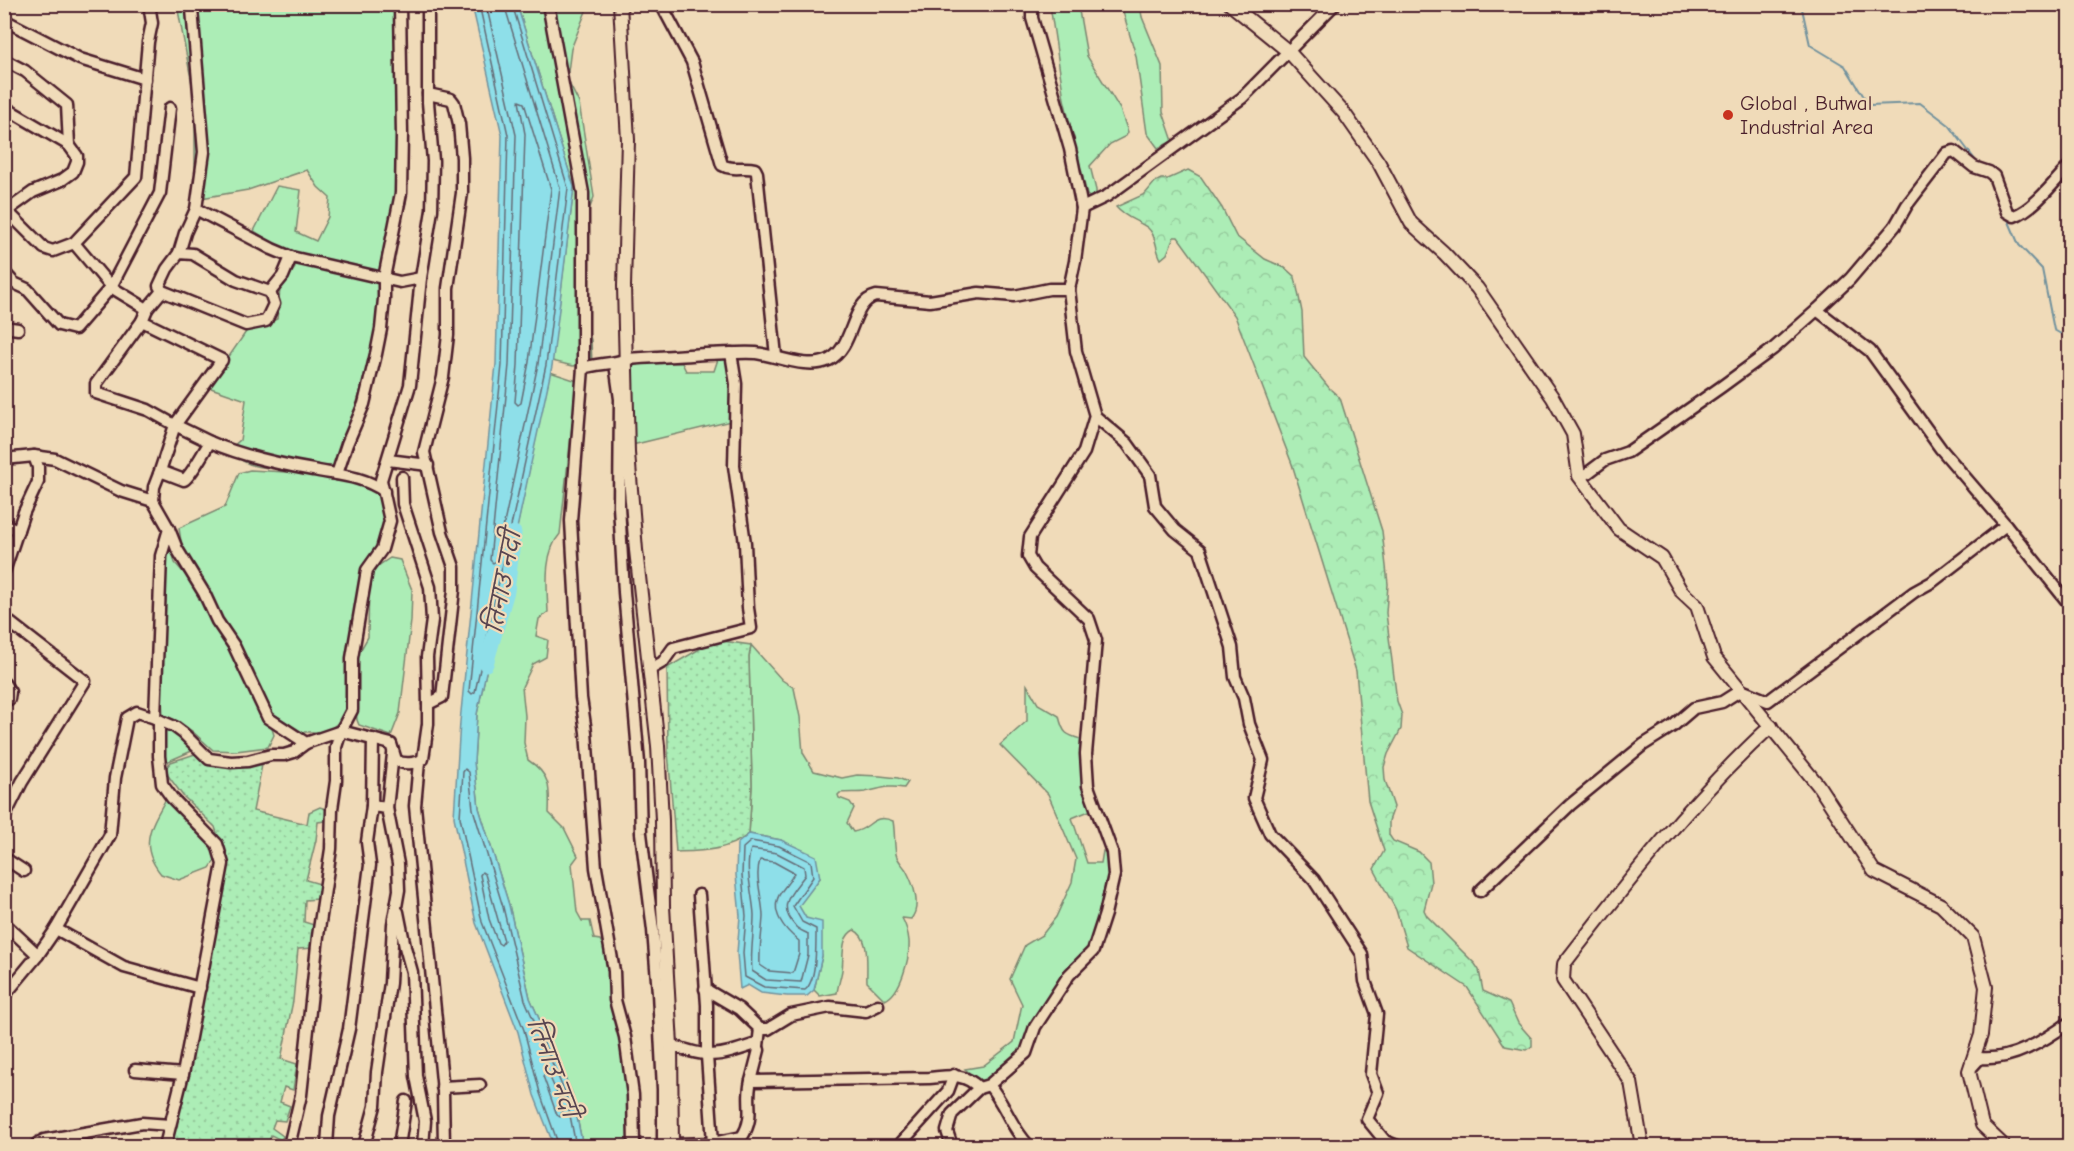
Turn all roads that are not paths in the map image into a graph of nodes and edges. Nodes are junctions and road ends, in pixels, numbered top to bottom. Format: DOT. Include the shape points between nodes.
graph roads {
  1 [pos="149,4"];
  2 [pos="189,4"];
  3 [pos="400,4"];
  4 [pos="428,4"];
  5 [pos="548,4"];
  6 [pos="620,4"];
  7 [pos="661,4"];
  8 [pos="1032,4"];
  9 [pos="1230,4"];
  10 [pos="1335,4"];
  11 [pos="4,20"];
  12 [pos="1289,52"];
  13 [pos="4,60"];
  14 [pos="145,80"];
  15 [pos="428,94"];
  16 [pos="4,107"];
  17 [pos="170,108"];
  18 [pos="69,145"];
  19 [pos="2070,165"];
  20 [pos="1082,208"];
  21 [pos="6,209"];
  22 [pos="196,209"];
  23 [pos="74,243"];
  24 [pos="179,253"];
  25 [pos="291,256"];
  26 [pos="4,272"];
  27 [pos="384,278"];
  28 [pos="421,278"];
  29 [pos="14,283"];
  30 [pos="111,287"];
  31 [pos="1069,289"];
  32 [pos="162,291"];
  33 [pos="270,291"];
  34 [pos="4,292"];
  35 [pos="147,309"];
  36 [pos="1817,310"];
  37 [pos="142,321"];
  38 [pos="4,327"];
  39 [pos="18,329"];
  40 [pos="731,353"];
  41 [pos="776,356"];
  42 [pos="621,361"];
  43 [pos="583,368"];
  44 [pos="1095,416"];
  45 [pos="175,425"];
  46 [pos="210,442"];
  47 [pos="34,456"];
  48 [pos="4,459"];
  49 [pos="388,460"];
  50 [pos="428,465"];
  51 [pos="159,474"];
  52 [pos="337,474"];
  53 [pos="402,477"];
  54 [pos="1579,477"];
  55 [pos="384,491"];
  56 [pos="153,501"];
  57 [pos="4,524"];
  58 [pos="2006,525"];
  59 [pos="169,529"];
  60 [pos="18,530"];
  61 [pos="4,572"];
  62 [pos="2070,605"];
  63 [pos="4,618"];
  64 [pos="649,670"];
  65 [pos="4,683"];
  66 [pos="1741,690"];
  67 [pos="9,699"];
  68 [pos="428,704"];
  69 [pos="157,719"];
  70 [pos="1771,726"];
  71 [pos="341,731"];
  72 [pos="373,739"];
  73 [pos="306,743"];
  74 [pos="393,754"];
  75 [pos="419,762"];
  76 [pos="372,806"];
  77 [pos="387,808"];
  78 [pos="4,818"];
  79 [pos="4,858"];
  80 [pos="24,871"];
  81 [pos="1480,891"];
  82 [pos="699,896"];
  83 [pos="397,902"];
  84 [pos="4,923"];
  85 [pos="56,929"];
  86 [pos="38,955"];
  87 [pos="200,988"];
  88 [pos="705,989"];
  89 [pos="4,996"];
  90 [pos="878,1005"];
  91 [pos="2070,1022"];
  92 [pos="760,1029"];
  93 [pos="671,1045"];
  94 [pos="758,1046"];
  95 [pos="707,1056"];
  96 [pos="135,1070"];
  97 [pos="1969,1071"];
  98 [pos="183,1074"];
  99 [pos="954,1076"];
  100 [pos="751,1081"];
  101 [pos="480,1085"];
  102 [pos="442,1087"];
  103 [pos="984,1087"];
  104 [pos="406,1101"];
  105 [pos="170,1125"];
  106 [pos="713,1143"];
  107 [pos="35,1146"];
  108 [pos="165,1146"];
  109 [pos="289,1146"];
  110 [pos="327,1146"];
  111 [pos="364,1146"];
  112 [pos="399,1146"];
  113 [pos="423,1146"];
  114 [pos="444,1146"];
  115 [pos="634,1146"];
  116 [pos="669,1146"];
  117 [pos="900,1146"];
  118 [pos="952,1146"];
  119 [pos="1029,1146"];
  120 [pos="1398,1146"];
  121 [pos="1642,1146"];
  122 [pos="2004,1146"];
  1 -- 14 [label="street" via="152,23"];
  2 -- 22 [label="street" via="204,152"];
  3 -- 27 [label="street" via="401,193"];
  4 -- 15 [label="street"];
  5 -- 43 [label="street" via="584,193"];
  6 -- 42 [label="street" via="628,140"];
  7 -- 41 [label="street" via="692,62 722,165 751,168 757,173"];
  8 -- 20 [label="street" via="1032,18 1070,149"];
  9 -- 12 [label="street"];
  10 -- 12 [label="street"];
  11 -- 14 [label="street" via="80,59"];
  12 -- 20 [label="street" via="1242,98 1107,196"];
  12 -- 54 [label="street" via="1344,113 1379,163 1411,223 1477,288 1553,398 1573,434"];
  13 -- 18 [label="street" via="25,71 68,105"];
  14 -- 23 [label="street" via="136,177"];
  15 -- 28 [label="street" via="432,200"];
  15 -- 50 [label="street" via="454,103 460,136 462,193 448,288 443,377 424,452"];
  16 -- 18 [label="street"];
  17 -- 30 [label="street" via="160,193"];
  18 -- 21 [label="street" via="78,162 73,172"];
  19 -- 36 [label="street" via="2044,193 2014,216 2007,212 1994,176 1954,151 1947,153 1895,226 1850,279"];
  20 -- 31 [label="street"];
  21 -- 23 [label="street" via="49,251"];
  22 -- 24 [label="street"];
  22 -- 25 [label="street"];
  23 -- 30 [label="street"];
  24 -- 32 [label="street" via="159,286"];
  24 -- 33 [label="street" via="194,254 236,280"];
  25 -- 27 [label="street"];
  25 -- 33 [label="street" via="283,276"];
  26 -- 29 [label="street"];
  27 -- 28 [label="street" via="400,282"];
  27 -- 52 [label="street" via="381,329 364,405"];
  28 -- 49 [label="street" via="410,385"];
  29 -- 30 [label="street" via="27,289 59,325 75,329"];
  29 -- 34 [label="street"];
  30 -- 35 [label="street"];
  31 -- 41 [label="street" via="1014,296 980,293 930,301 871,297 863,305 845,347 830,360 813,364"];
  31 -- 44 [label="street" via="1076,351"];
  32 -- 33 [label="street" via="246,325 266,321 274,304"];
  32 -- 35 [label="street"];
  35 -- 37 [label="street"];
  36 -- 54 [label="street" via="1722,387 1628,452 1605,460"];
  36 -- 58 [label="street" via="1870,351 1941,448"];
  37 -- 45 [label="street" via="222,360"];
  37 -- 45 [label="street" via="94,389"];
  38 -- 39 [label="street"];
  40 -- 41 [label="street"];
  40 -- 42 [label="street"];
  40 -- 64 [label="street" via="736,384 734,466 751,628 673,648 663,662"];
  42 -- 43 [label="street"];
  42 -- 64 [label="street"];
  42 -- 116 [label="street" via="619,506 624,592"];
  43 -- 115 [label="street" via="571,521 581,698 596,868 614,971 615,1000 625,1036 633,1095"];
  44 -- 103 [label="street" via="1084,452 1030,537 1028,556 1035,568 1089,619 1096,640 1086,754 1088,786 1112,852 1114,874 1093,951 1069,975 1035,1027 1026,1053"];
  44 -- 120 [label="street" via="1127,443 1150,475 1155,506 1174,530 1200,550 1263,760 1254,798 1270,834 1314,880 1362,954 1365,981 1377,1014 1371,1074 1378,1093 1367,1119 1385,1141"];
  45 -- 46 [label="street"];
  45 -- 51 [label="street"];
  46 -- 51 [label="street" via="188,478"];
  46 -- 52 [label="street" via="231,451"];
  47 -- 48 [label="street"];
  47 -- 56 [label="street" via="55,459 121,491"];
  47 -- 60 [label="street" via="38,482"];
  49 -- 50 [label="street"];
  49 -- 55 [label="street" via="381,480"];
  50 -- 68 [label="street" via="454,567 454,590 442,697"];
  51 -- 56 [label="street"];
  52 -- 55 [label="street" via="365,480"];
  53 -- 68 [label="street" via="403,504 430,587"];
  54 -- 66 [label="street" via="1619,529 1662,558 1681,591 1697,606 1714,657"];
  55 -- 71 [label="street" via="390,521 382,549 368,570 352,658 352,710"];
  56 -- 59 [label="street"];
  57 -- 60 [label="street"];
  58 -- 62 [label="street"];
  58 -- 66 [label="street" via="1768,701"];
  59 -- 69 [label="street" via="161,556"];
  59 -- 73 [label="street" via="234,646 268,718"];
  60 -- 61 [label="street"];
  63 -- 78 [label="street" via="85,681"];
  64 -- 93 [label="street" via="658,746"];
  65 -- 67 [label="street" via="10,692"];
  66 -- 70 [label="street"];
  66 -- 81 [label="street" via="1722,702 1694,708 1643,745 1570,805"];
  68 -- 75 [label="street" via="423,759"];
  69 -- 73 [label="street" via="183,733 209,759 248,761 294,752"];
  69 -- 85 [label="street" via="137,712 127,718 115,778 110,835"];
  69 -- 87 [label="street" via="162,784 217,844 223,864"];
  70 -- 97 [label="street" via="1818,785 1874,871 1941,905 1974,937 1986,987 1981,1035"];
  70 -- 121 [label="street" via="1731,762 1642,863 1564,964 1563,980 1631,1082"];
  71 -- 72 [label="street"];
  71 -- 73 [label="street"];
  71 -- 109 [label="street" via="336,747 331,849 302,1095"];
  72 -- 74 [label="street" via="392,744"];
  72 -- 76 [label="street"];
  74 -- 75 [label="street" via="400,763"];
  74 -- 77 [label="street"];
  75 -- 102 [label="street" via="416,806"];
  76 -- 77 [label="street"];
  76 -- 110 [label="street" via="370,865 349,1029 329,1116"];
  77 -- 83 [label="street" via="398,864"];
  79 -- 80 [label="street"];
  82 -- 88 [label="street"];
  83 -- 111 [label="street" via="375,1106"];
  83 -- 113 [label="street" via="412,972 416,1076 425,1121"];
  84 -- 86 [label="street"];
  85 -- 86 [label="street"];
  85 -- 87 [label="street" via="124,967"];
  86 -- 89 [label="street"];
  87 -- 98 [label="street"];
  88 -- 92 [label="street" via="739,1009"];
  88 -- 95 [label="street"];
  90 -- 92 [label="street" via="866,1011 830,1007 790,1015 768,1029"];
  91 -- 97 [label="street" via="2023,1050 1994,1060 1980,1059"];
  92 -- 94 [label="street"];
  93 -- 95 [label="street"];
  93 -- 116 [label="street"];
  94 -- 95 [label="street"];
  94 -- 100 [label="street"];
  95 -- 106 [label="street"];
  96 -- 98 [label="street"];
  97 -- 122 [label="street" via="1982,1125"];
  98 -- 105 [label="street"];
  99 -- 100 [label="street"];
  99 -- 103 [label="street" via="969,1078"];
  99 -- 117 [label="street" via="948,1091"];
  100 -- 106 [label="street" via="749,1126 742,1137"];
  101 -- 102 [label="street"];
  102 -- 114 [label="street"];
  103 -- 118 [label="street" via="952,1114 947,1131"];
  103 -- 119 [label="street" via="1003,1104 1013,1128"];
  104 -- 112 [label="street"];
  105 -- 107 [label="street" via="142,1123 44,1140"];
  105 -- 108 [label="street"];
  106 -- 116 [label="street"];
}
